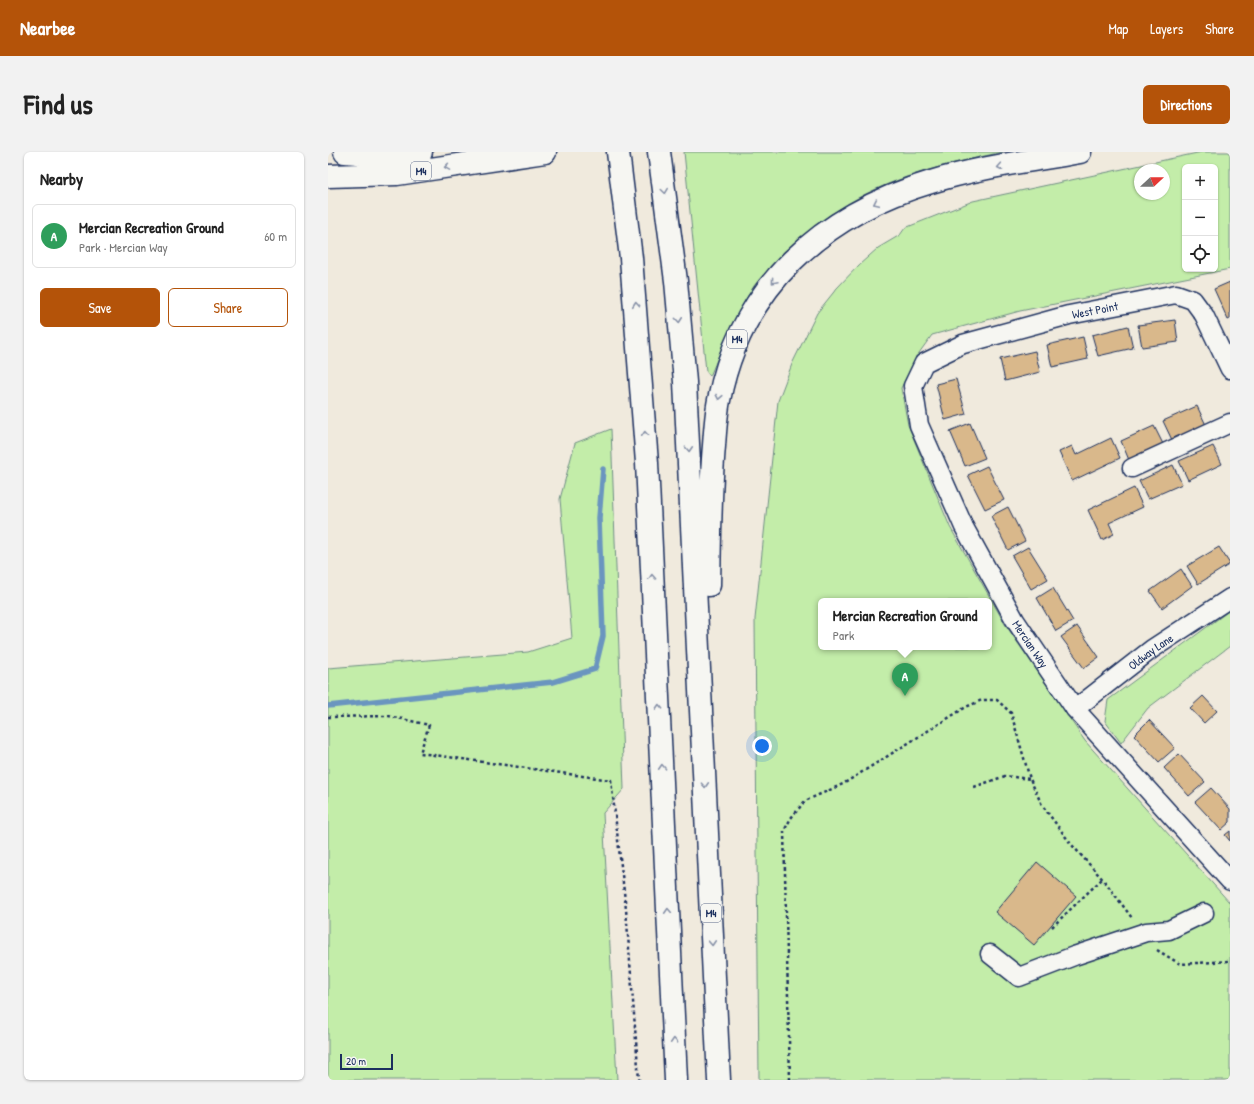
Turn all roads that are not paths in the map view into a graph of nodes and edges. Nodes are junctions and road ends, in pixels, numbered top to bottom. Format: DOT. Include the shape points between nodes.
graph roads {
  1 [pos="345,152"];
  2 [pos="421,152"];
  3 [pos="545,152"];
  4 [pos="618,152"];
  5 [pos="659,152"];
  6 [pos="1080,152"];
  7 [pos="328,176"];
  8 [pos="924,363"];
  9 [pos="1230,369"];
  10 [pos="1230,423"];
  11 [pos="1132,468"];
  12 [pos="1230,598"];
  13 [pos="1075,709"];
  14 [pos="703,746"];
  15 [pos="1230,881"];
  16 [pos="1204,913"];
  17 [pos="990,954"];
  18 [pos="676,1080"];
  19 [pos="719,1080"];
  1 -- 2 [label="highway, M4"];
  3 -- 7 [label="highway, M4, one-way" via="397,174"];
  18 -- 4 [label="highway, one-way" via="647,463 632,258"];
  5 -- 14 [label="highway, M4, one-way" via="676,281 685,382"];
  6 -- 14 [label="highway, M4, one-way" via="932,181 880,201 838,223 820,236 799,254 763,294 730,357 718,402 712,486"];
  8 -- 9 [label="street, West Point" via="963,344 1062,317 1176,294 1193,300 1204,315"];
  8 -- 13 [label="street, Mercian Way" via="913,386 919,425 964,527 1014,620"];
  10 -- 11 [label="street"];
  12 -- 13 [label="street, Oldway Lane" via="1152,649"];
  13 -- 15 [label="street, Mercian Way"];
  14 -- 19 [label="highway, M4, one-way"];
  16 -- 17 [label="street" via="1169,930 1146,932 1019,977"];
}
